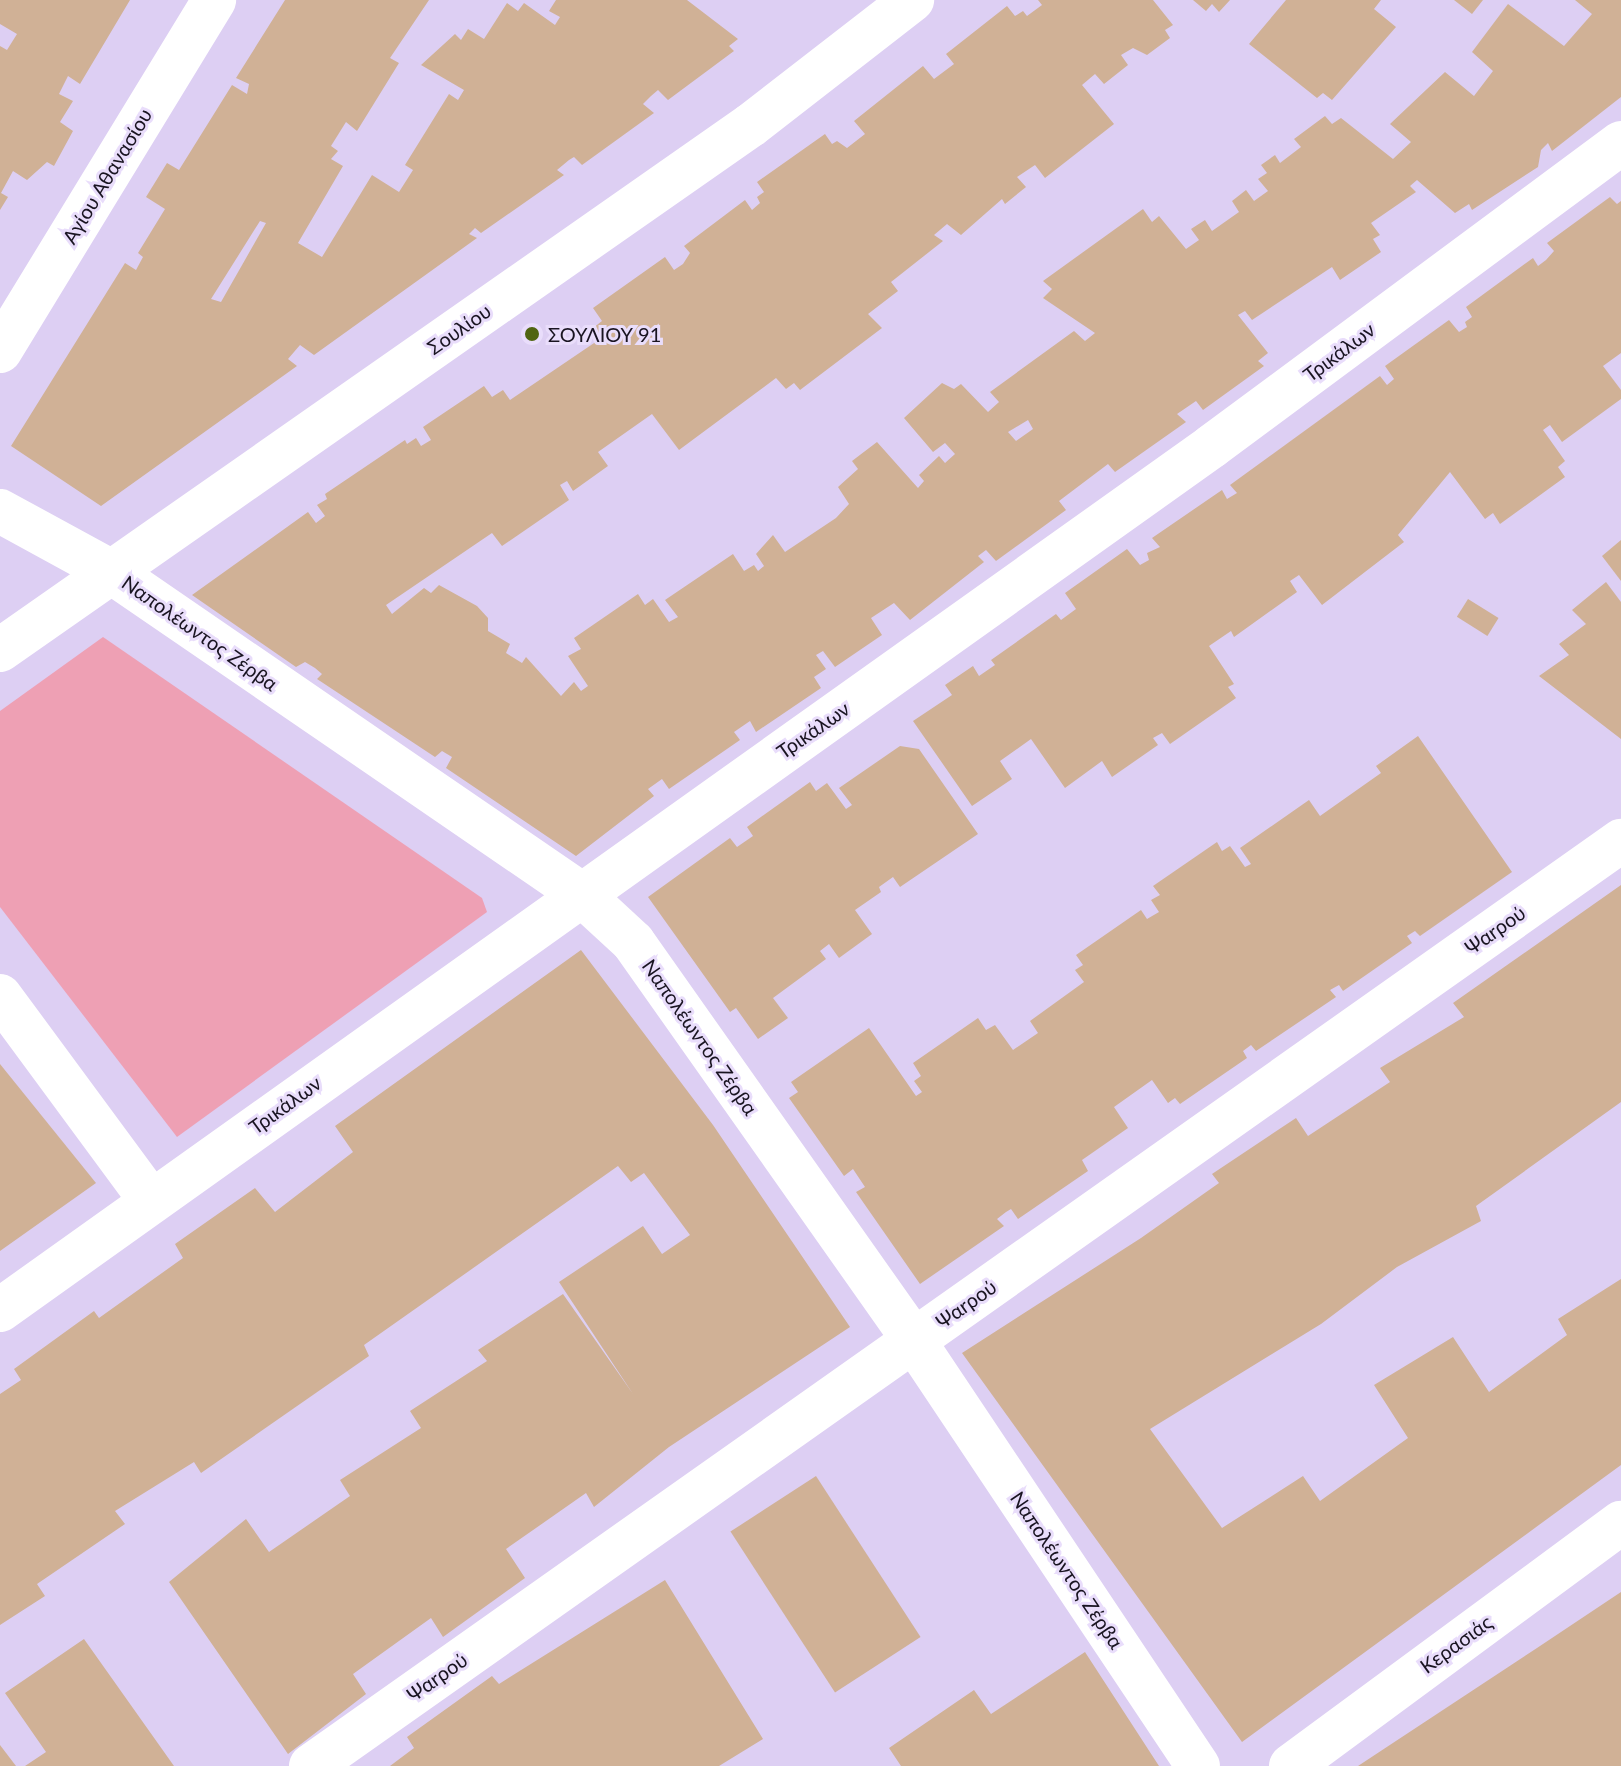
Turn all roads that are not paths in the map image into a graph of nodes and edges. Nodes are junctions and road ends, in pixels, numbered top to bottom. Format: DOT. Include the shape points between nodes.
graph roads {
  1 [pos="214,0"];
  2 [pos="912,0"];
  3 [pos="1621,143"];
  4 [pos="0,351"];
  5 [pos="0,511"];
  6 [pos="110,571"];
  7 [pos="0,650"];
  8 [pos="1621,841"];
  9 [pos="581,894"];
  10 [pos="0,996"];
  11 [pos="151,1201"];
  12 [pos="0,1310"];
  13 [pos="914,1341"];
  14 [pos="1621,1523"];
  15 [pos="311,1766"];
  16 [pos="1198,1766"];
  17 [pos="1291,1766"];
  1 -- 4 [label="street, Αγίου Αθανασίου"];
  2 -- 6 [label="street, Σουλίου" via="751,125"];
  3 -- 9 [label="street, Τρικάλων" via="1212,446"];
  5 -- 6 [label="street, Ναπολέωντος Ζέρβα"];
  6 -- 7 [label="street, Σουλίου"];
  6 -- 9 [label="street, Ναπολέωντος Ζέρβα"];
  8 -- 13 [label="street, Ψαrρού"];
  9 -- 11 [label="street, Τρικάλων"];
  9 -- 13 [label="street, Ναπολέωντος Ζέρβα" via="633,942"];
  10 -- 11 [label="street"];
  11 -- 12 [label="street, Τρικάλων"];
  13 -- 15 [label="street, Ψαrρού"];
  13 -- 16 [label="street, Ναπολέωντος Ζέρβα"];
  14 -- 17 [label="street, Κερασιάς"];
}
